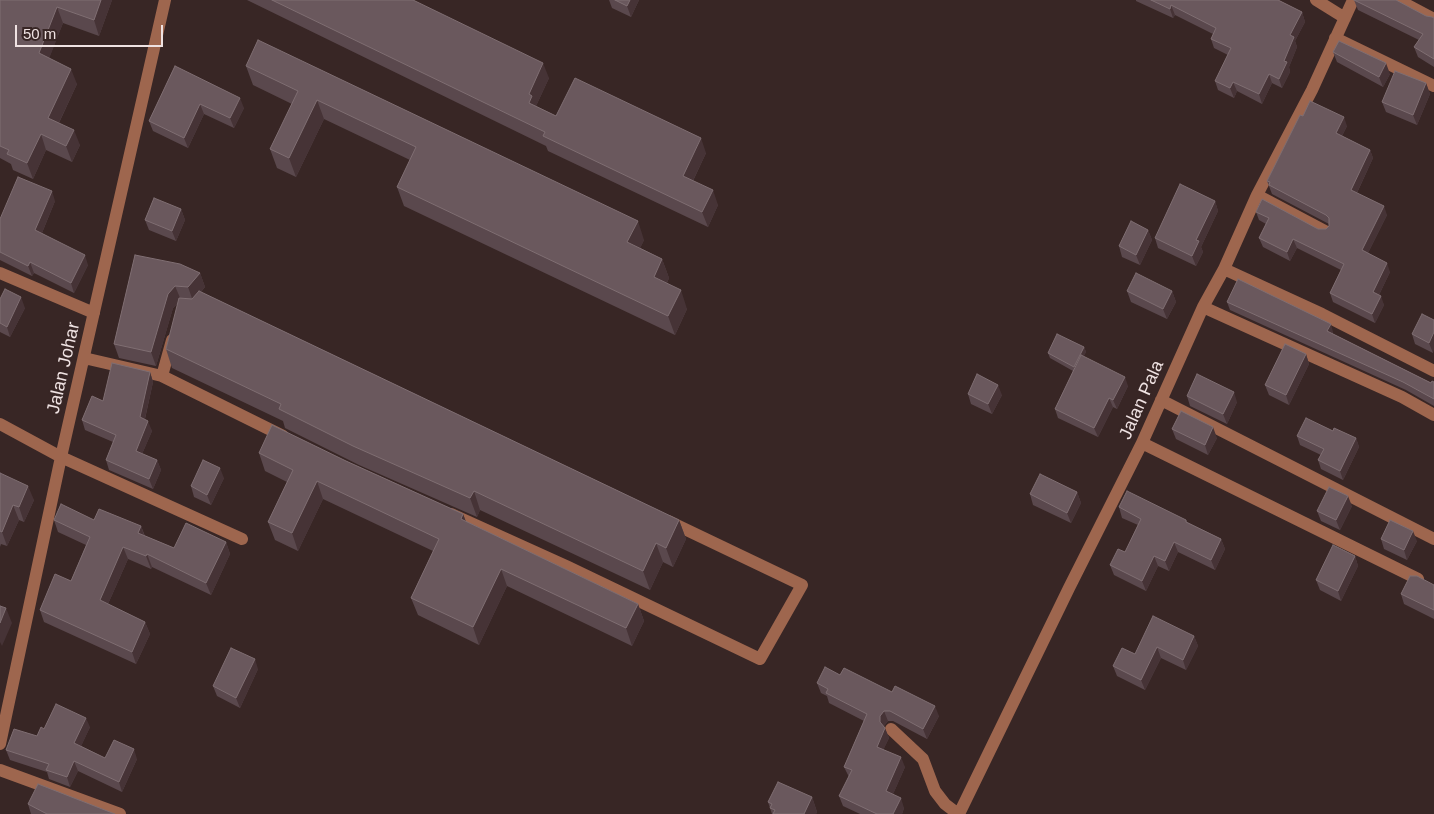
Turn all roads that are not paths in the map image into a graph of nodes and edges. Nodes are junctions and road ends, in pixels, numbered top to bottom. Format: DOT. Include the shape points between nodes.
graph roads {
  1 [pos="165,0"];
  2 [pos="1316,0"];
  3 [pos="1353,0"];
  4 [pos="1398,0"];
  5 [pos="1345,18"];
  6 [pos="1434,19"];
  7 [pos="1336,38"];
  8 [pos="1434,86"];
  9 [pos="1257,195"];
  10 [pos="1325,231"];
  11 [pos="1224,269"];
  12 [pos="0,273"];
  13 [pos="1203,307"];
  14 [pos="94,313"];
  15 [pos="174,331"];
  16 [pos="84,358"];
  17 [pos="1434,371"];
  18 [pos="162,376"];
  19 [pos="1161,400"];
  20 [pos="1434,415"];
  21 [pos="0,424"];
  22 [pos="294,442"];
  23 [pos="1142,443"];
  24 [pos="61,457"];
  25 [pos="438,509"];
  26 [pos="658,517"];
  27 [pos="242,539"];
  28 [pos="1434,539"];
  29 [pos="1418,579"];
  30 [pos="890,729"];
  31 [pos="0,744"];
  32 [pos="0,770"];
  33 [pos="120,814"];
  34 [pos="958,814"];
  1 -- 14 [label="street, Jalan Johar"];
  2 -- 5 [label="street"];
  3 -- 5 [label="street, Jalan Pala"];
  4 -- 6 [label="street"];
  5 -- 7 [label="street, Jalan Pala"];
  7 -- 8 [label="street"];
  7 -- 9 [label="street, Jalan Pala"];
  9 -- 10 [label="street"];
  9 -- 11 [label="street, Jalan Pala"];
  11 -- 13 [label="street, Jalan Pala"];
  11 -- 17 [label="street"];
  12 -- 14 [label="street"];
  13 -- 19 [label="street, Jalan Pala"];
  13 -- 20 [label="street" via="1402,397"];
  14 -- 16 [label="street, Jalan Johar"];
  15 -- 18 [label="street"];
  16 -- 18 [label="street"];
  16 -- 24 [label="street, Jalan Johar"];
  18 -- 22 [label="street"];
  19 -- 23 [label="street, Jalan Pala"];
  19 -- 28 [label="street"];
  21 -- 24 [label="street"];
  23 -- 29 [label="street"];
  23 -- 34 [label="street, Jalan Pala"];
  24 -- 27 [label="street"];
  24 -- 31 [label="street, Jalan Johar"];
  25 -- 26 [label="street" via="564,571 760,659 802,585"];
  30 -- 34 [label="street" via="922,759 936,792"];
  32 -- 33 [label="street"];
}
